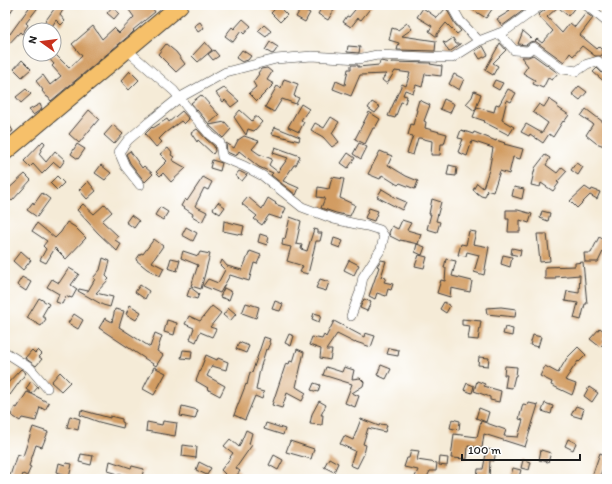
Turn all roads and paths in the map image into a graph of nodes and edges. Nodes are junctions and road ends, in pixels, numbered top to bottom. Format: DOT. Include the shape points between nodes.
graph roads {
  1 [pos="180,5"];
  2 [pos="452,5"];
  3 [pos="541,5"];
  4 [pos="586,5"];
  5 [pos="607,22"];
  6 [pos="499,33"];
  7 [pos="479,41"];
  8 [pos="127,50"];
  9 [pos="607,70"];
  10 [pos="179,98"];
  11 [pos="5,152"];
  12 [pos="140,185"];
  13 [pos="351,316"];
  14 [pos="5,352"];
  15 [pos="47,388"];
  1 -- 8 [label="highway"];
  2 -- 7 [label="street" via="460,21"];
  3 -- 6 [label="street"];
  4 -- 5 [label="street"];
  6 -- 7 [label="street"];
  6 -- 9 [label="street" via="514,50 528,51 534,47 563,69 577,71 587,64 598,61"];
  7 -- 10 [label="street" via="452,58 377,55 358,59 312,56 276,59 226,72"];
  8 -- 10 [label="street"];
  8 -- 11 [label="highway"];
  10 -- 12 [label="street" via="128,140 119,152 125,166"];
  10 -- 13 [label="street" via="210,135 220,143 222,157 263,176 302,207 380,230 384,236 382,249 363,277"];
  14 -- 15 [label="street" via="30,368"];
}
